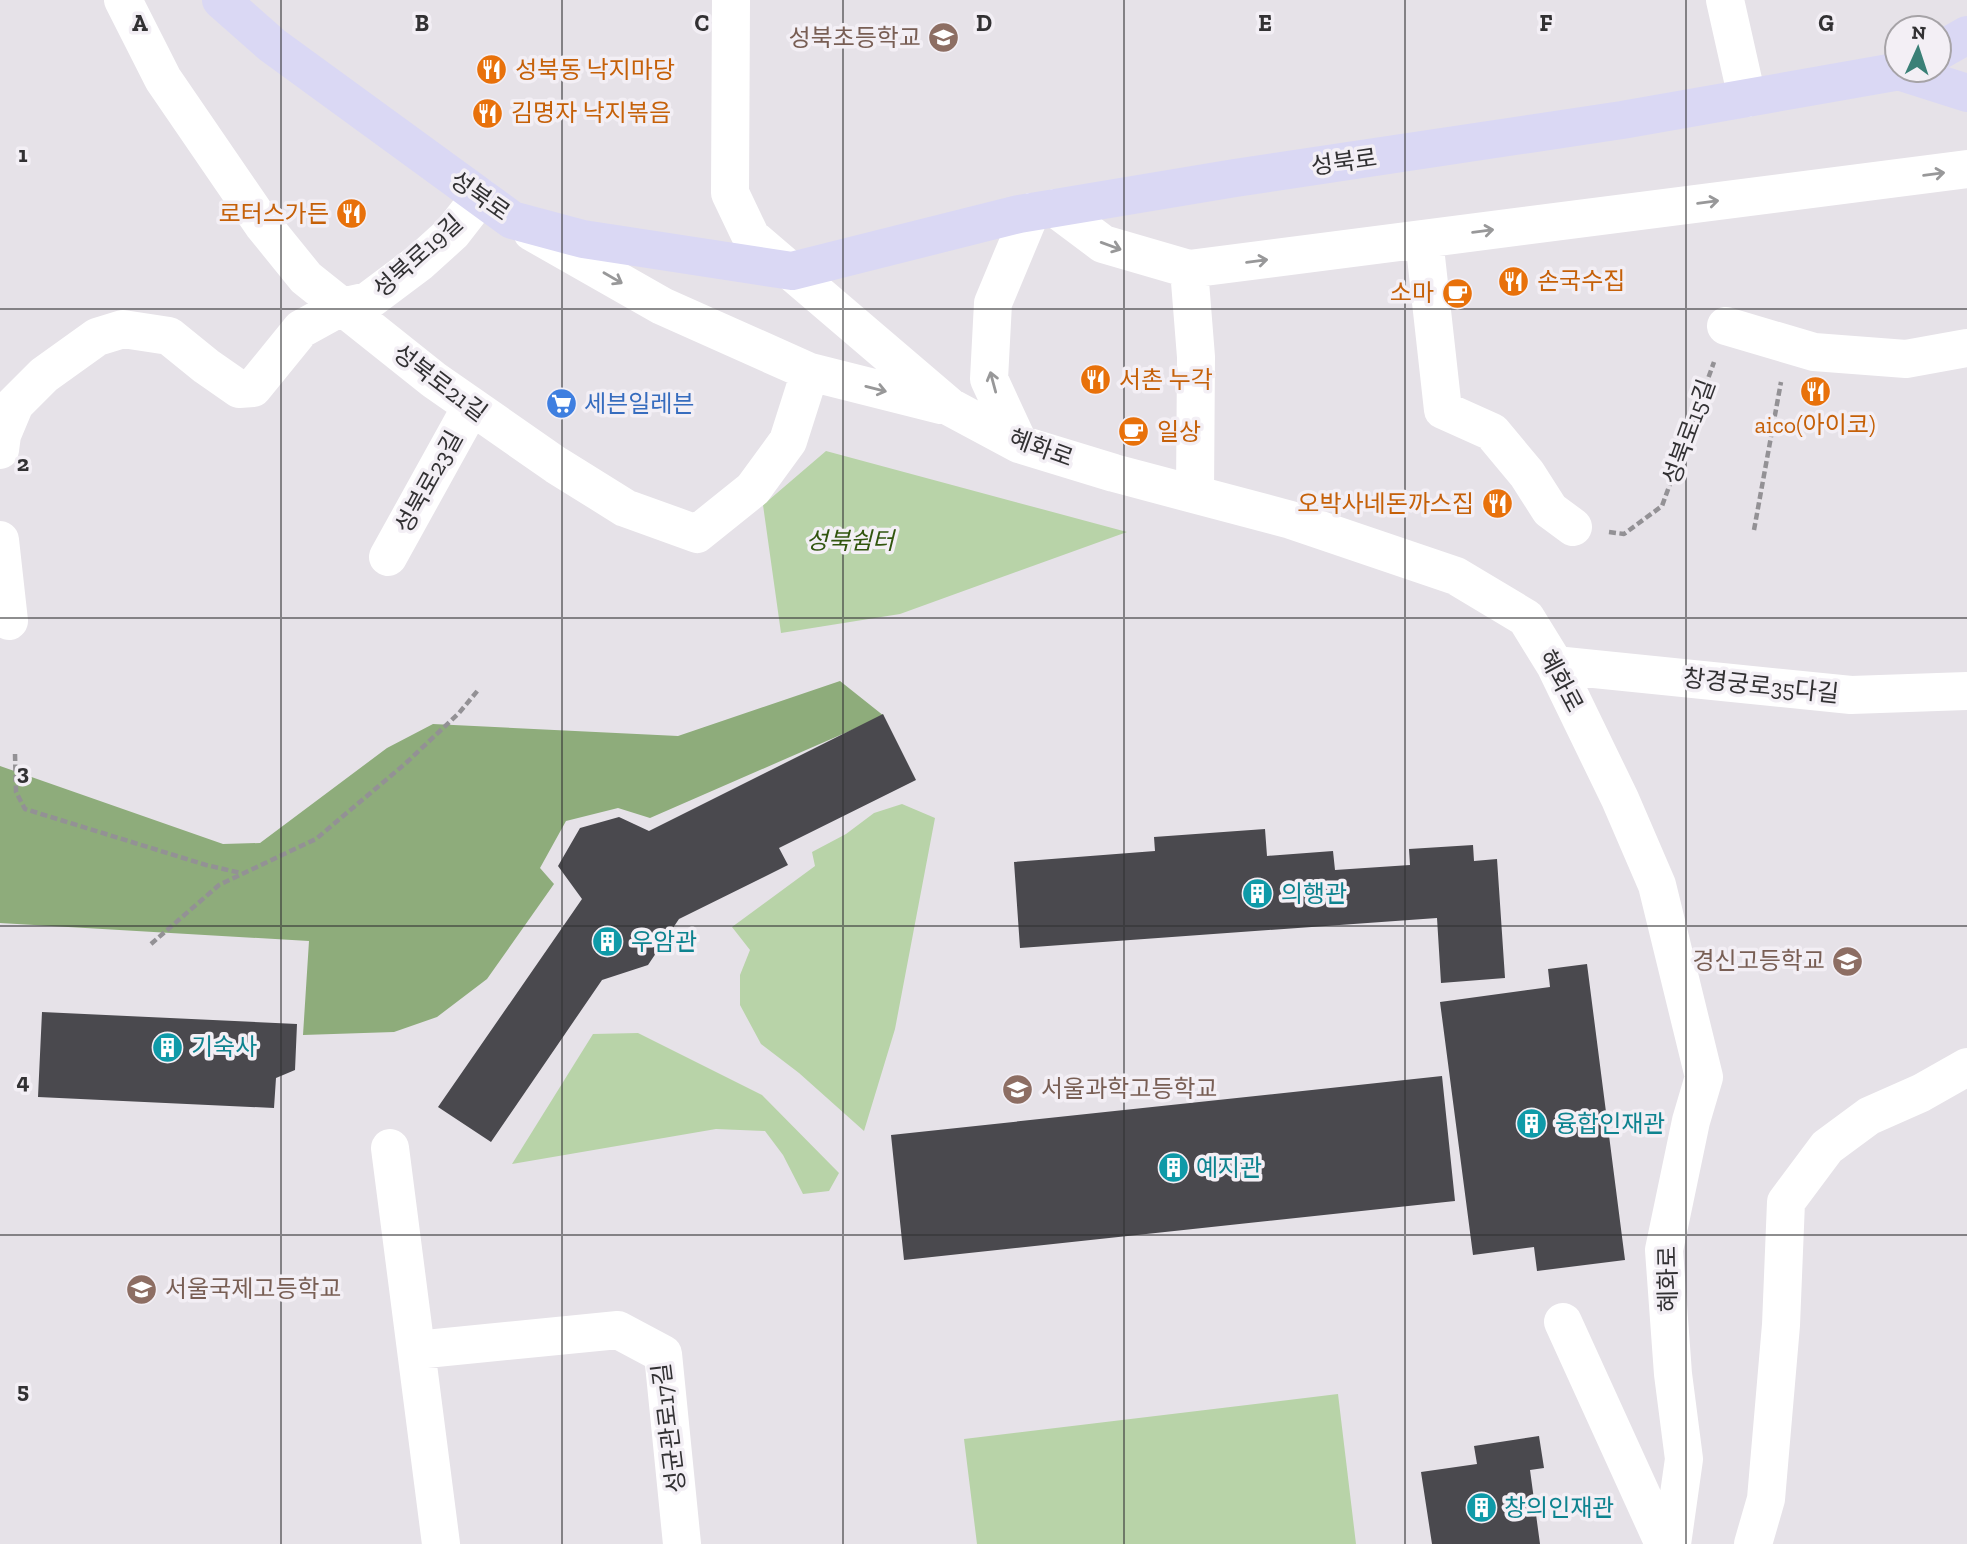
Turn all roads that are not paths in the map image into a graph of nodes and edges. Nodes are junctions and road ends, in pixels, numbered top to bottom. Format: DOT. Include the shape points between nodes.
graph roads {
  1 [pos="124,0"];
  2 [pos="221,0"];
  3 [pos="731,0"];
  4 [pos="1725,0"];
  5 [pos="1883,74"];
  6 [pos="1941,84"];
  7 [pos="1967,93"];
  8 [pos="1747,97"];
  9 [pos="1967,169"];
  10 [pos="480,197"];
  11 [pos="1043,210"];
  12 [pos="512,220"];
  13 [pos="1424,239"];
  14 [pos="1189,269"];
  15 [pos="792,271"];
  16 [pos="341,307"];
  17 [pos="1726,326"];
  18 [pos="1967,348"];
  19 [pos="810,373"];
  20 [pos="471,407"];
  21 [pos="950,407"];
  22 [pos="3,430"];
  23 [pos="1019,444"];
  24 [pos="1195,493"];
  25 [pos="1573,527"];
  26 [pos="0,540"];
  27 [pos="388,557"];
  28 [pos="9,621"];
  29 [pos="1555,665"];
  30 [pos="1967,691"];
  31 [pos="1967,1067"];
  32 [pos="390,1148"];
  33 [pos="1563,1322"];
  34 [pos="416,1350"];
  35 [pos="441,1544"];
  36 [pos="682,1544"];
  37 [pos="1664,1544"];
  38 [pos="1672,1544"];
  39 [pos="1753,1544"];
  1 -- 16 [label="street, 성북로21길" via="163,79 263,225 306,278"];
  2 -- 10 [label="main road, 성북로" via="272,45"];
  3 -- 15 [label="street" via="730,193 751,237"];
  4 -- 8 [label="street"];
  5 -- 8 [label="main road, 성북로"];
  6 -- 7 [label="main road, 성북로"];
  8 -- 11 [label="main road, 성북로"];
  13 -- 9 [label="street, one-way"];
  10 -- 12 [label="main road, 성북로"];
  10 -- 16 [label="street, 성북로19길" via="452,233 420,262 368,301"];
  11 -- 14 [label="street, one-way" via="1103,244"];
  11 -- 15 [label="main road, 성북로"];
  23 -- 11 [label="street, one-way" via="989,379 993,303"];
  12 -- 15 [label="main road, 성북로" via="583,239"];
  12 -- 19 [label="street, one-way" via="662,306"];
  14 -- 13 [label="street, one-way"];
  13 -- 25 [label="street" via="1443,410 1492,432 1549,510"];
  14 -- 24 [label="street" via="1196,357"];
  15 -- 21 [label="street, 혜화로"];
  16 -- 20 [label="street, 성북로21길"];
  16 -- 22 [label="street, 성북로19길" via="301,329 253,388 239,389 169,336 123,329 97,337 44,375 15,404"];
  17 -- 18 [label="street" via="1814,352 1906,359"];
  19 -- 20 [label="street, 성북로21길" via="788,441 753,489 697,534 625,508"];
  19 -- 21 [label="street, one-way"];
  20 -- 27 [label="street, 성북로23길"];
  21 -- 23 [label="street, 혜화로"];
  23 -- 24 [label="street, 혜화로"];
  24 -- 29 [label="street, 혜화로" via="1456,576 1526,618"];
  26 -- 28 [label="street"];
  29 -- 30 [label="street, 창경궁로35다길" via="1850,695"];
  29 -- 38 [label="street, 혜화로" via="1657,885 1704,1077 1664,1250 1684,1460"];
  31 -- 39 [label="street" via="1869,1116 1827,1147 1786,1202 1766,1499"];
  32 -- 34 [label="street"];
  33 -- 37 [label="street"];
  34 -- 35 [label="street"];
  34 -- 36 [label="street, 성균관로17길" via="618,1330 663,1354"];
}
